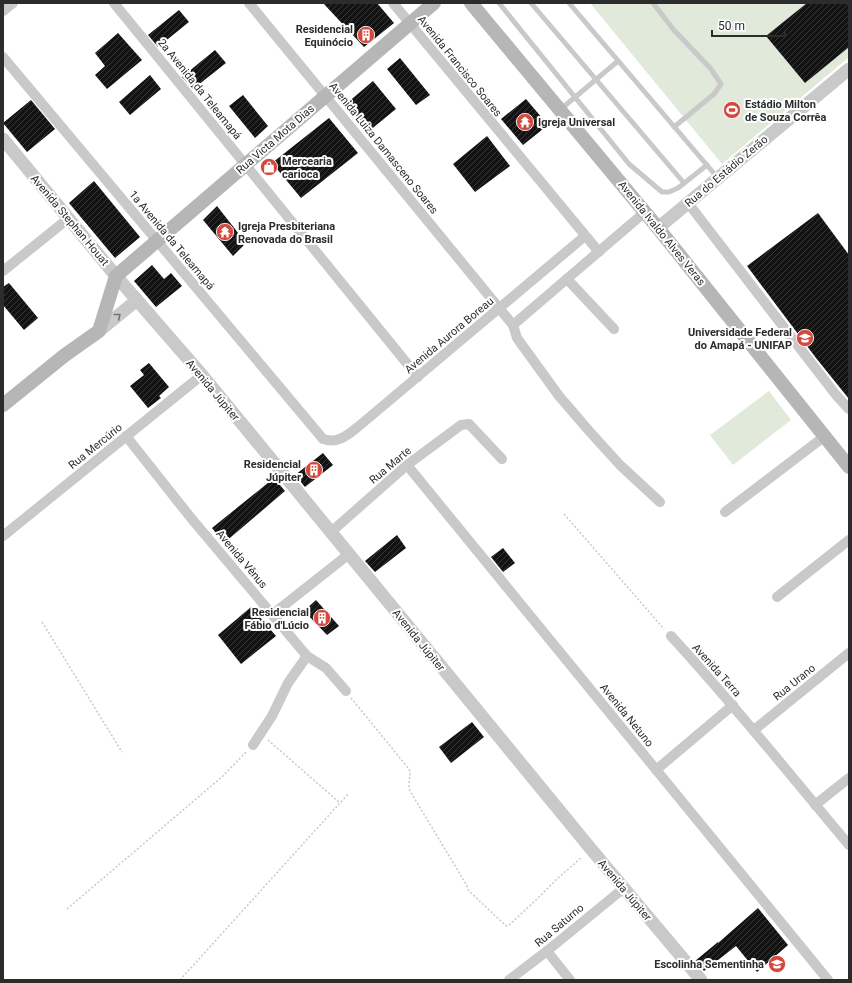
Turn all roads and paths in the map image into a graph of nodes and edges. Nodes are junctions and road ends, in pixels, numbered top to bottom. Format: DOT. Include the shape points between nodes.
graph roads {
  1 [pos="13,3"];
  2 [pos="114,3"];
  3 [pos="249,3"];
  4 [pos="393,3"];
  5 [pos="434,3"];
  6 [pos="471,3"];
  7 [pos="499,3"];
  8 [pos="531,3"];
  9 [pos="569,3"];
  10 [pos="653,3"];
  11 [pos="3,11"];
  12 [pos="410,23"];
  13 [pos="3,57"];
  14 [pos="618,61"];
  15 [pos="849,69"];
  16 [pos="596,80"];
  17 [pos="326,96"];
  18 [pos="575,98"];
  19 [pos="560,110"];
  20 [pos="674,127"];
  21 [pos="3,139"];
  22 [pos="707,164"];
  23 [pos="246,165"];
  24 [pos="718,178"];
  25 [pos="684,183"];
  26 [pos="688,203"];
  27 [pos="645,212"];
  28 [pos="69,218"];
  29 [pos="658,228"];
  30 [pos="585,236"];
  31 [pos="157,240"];
  32 [pos="598,252"];
  33 [pos="3,271"];
  34 [pos="116,276"];
  35 [pos="567,279"];
  36 [pos="137,300"];
  37 [pos="500,308"];
  38 [pos="514,325"];
  39 [pos="614,329"];
  40 [pos="99,331"];
  41 [pos="202,375"];
  42 [pos="418,377"];
  43 [pos="3,405"];
  44 [pos="849,409"];
  45 [pos="126,436"];
  46 [pos="825,436"];
  47 [pos="323,439"];
  48 [pos="502,459"];
  49 [pos="408,465"];
  50 [pos="849,467"];
  51 [pos="660,502"];
  52 [pos="725,512"];
  53 [pos="564,514"];
  54 [pos="331,532"];
  55 [pos="3,536"];
  56 [pos="849,540"];
  57 [pos="349,554"];
  58 [pos="778,597"];
  59 [pos="273,614"];
  60 [pos="42,622"];
  61 [pos="671,636"];
  62 [pos="849,653"];
  63 [pos="307,656"];
  64 [pos="346,691"];
  65 [pos="733,705"];
  66 [pos="754,730"];
  67 [pos="256,741"];
  68 [pos="122,752"];
  69 [pos="656,770"];
  70 [pos="849,778"];
  71 [pos="349,793"];
  72 [pos="340,803"];
  73 [pos="815,805"];
  74 [pos="849,845"];
  75 [pos="591,849"];
  76 [pos="624,888"];
  77 [pos="67,909"];
  78 [pos="547,951"];
  79 [pos="180,980"];
  80 [pos="509,980"];
  81 [pos="570,980"];
  82 [pos="701,980"];
  83 [pos="828,980"];
  1 -- 11 [label="street"];
  2 -- 23 [label="street, 2a Avenida da Teleamapá"];
  3 -- 17 [label="street, Avenida Luiza Damasceno Soares"];
  4 -- 12 [label="street, Avenida Francisco Soares"];
  5 -- 12 [label="main road, Rua Victa Mota Dias"];
  6 -- 19 [label="main road, Avenida Ivaldo Alves Veras"];
  7 -- 18 [label="lane"];
  8 -- 16 [label="lane"];
  9 -- 14 [label="lane"];
  10 -- 20 [label="lane" via="721,84 714,94"];
  12 -- 17 [label="main road, Rua Victa Mota Dias"];
  12 -- 30 [label="street, Avenida Francisco Soares"];
  13 -- 31 [label="street, 1a Avenida da Teleamapá"];
  14 -- 16 [label="lane"];
  14 -- 20 [label="lane"];
  15 -- 24 [label="street, Rua do Estádio Zerão"];
  16 -- 18 [label="lane"];
  16 -- 25 [label="lane"];
  17 -- 23 [label="main road, Rua Victa Mota Dias"];
  17 -- 37 [label="street, Avenida Luiza Damasceno Soares"];
  18 -- 19 [label="lane"];
  18 -- 25 [label="lane" via="629,164 662,192 669,192"];
  19 -- 27 [label="main road, Avenida Ivaldo Alves Veras"];
  20 -- 22 [label="lane"];
  21 -- 28 [label="street, Avenida Stephan Houat"];
  22 -- 24 [label="lane"];
  22 -- 25 [label="lane"];
  23 -- 31 [label="main road, Rua Victa Mota Dias"];
  23 -- 42 [label="street, 2a Avenida da Teleamapá"];
  24 -- 26 [label="street, Rua do Estádio Zerão"];
  26 -- 29 [label="street, Rua do Estádio Zerão"];
  26 -- 44 [label="street"];
  27 -- 29 [label="main road, Avenida Ivaldo Alves Veras"];
  27 -- 32 [label="street"];
  28 -- 33 [label="street"];
  28 -- 34 [label="street, Avenida Stephan Houat"];
  29 -- 46 [label="main road, Avenida Ivaldo Alves Veras"];
  30 -- 32 [label="street, Avenida Francisco Soares"];
  30 -- 37 [label="street, Avenida Aurora Boreau"];
  31 -- 34 [label="main road, Rua Victa Mota Dias"];
  31 -- 47 [label="street, 1a Avenida da Teleamapá"];
  32 -- 35 [label="street"];
  34 -- 36 [label="street, Avenida Stephan Houat"];
  34 -- 40 [label="main road"];
  35 -- 38 [label="street"];
  35 -- 39 [label="street"];
  40 -- 36 [label="street, one-way"];
  36 -- 41 [label="street, Avenida Júpiter"];
  37 -- 38 [label="street, Avenida Luiza Damasceno Soares"];
  37 -- 42 [label="street, Avenida Aurora Boreau"];
  38 -- 51 [label="street, Avenida Luiza Damasceno Soares" via="517,338 559,396 620,465"];
  40 -- 43 [label="main road"];
  41 -- 45 [label="street, Rua Mercúrio"];
  41 -- 54 [label="street, Avenida Júpiter"];
  42 -- 47 [label="street, Avenida Aurora Boreau" via="348,435 339,440"];
  45 -- 55 [label="street, Rua Mercúrio"];
  45 -- 59 [label="street, Avenida Vênus" via="191,518"];
  46 -- 50 [label="main road, Avenida Ivaldo Alves Veras"];
  46 -- 52 [label="street"];
  48 -- 49 [label="street, Rua Marte" via="469,424 465,424"];
  49 -- 54 [label="street, Rua Marte"];
  49 -- 69 [label="street, Avenida Netuno"];
  53 -- 61 [label="path"];
  54 -- 57 [label="street, Avenida Júpiter"];
  56 -- 58 [label="street"];
  57 -- 59 [label="street"];
  57 -- 75 [label="street, Avenida Júpiter"];
  59 -- 63 [label="street, Avenida Vênus"];
  60 -- 68 [label="path"];
  61 -- 65 [label="street, Avenida Terra"];
  62 -- 66 [label="street, Rua Urano"];
  63 -- 64 [label="street, Avenida Vênus" via="326,668"];
  63 -- 67 [label="street" via="288,683"];
  64 -- 75 [label="path" via="409,769 410,791 469,891 507,926"];
  65 -- 66 [label="street, Avenida Terra"];
  65 -- 69 [label="street"];
  66 -- 73 [label="street, Avenida Terra"];
  67 -- 72 [label="path"];
  67 -- 77 [label="path" via="223,776"];
  69 -- 83 [label="street, Avenida Netuno"];
  70 -- 73 [label="street"];
  71 -- 72 [label="path"];
  72 -- 79 [label="path"];
  73 -- 74 [label="street, Avenida Terra"];
  75 -- 76 [label="street, Avenida Júpiter"];
  76 -- 78 [label="street, Rua Saturno"];
  76 -- 82 [label="street, Avenida Júpiter"];
  78 -- 80 [label="street, Rua Saturno"];
  78 -- 81 [label="street"];
}
